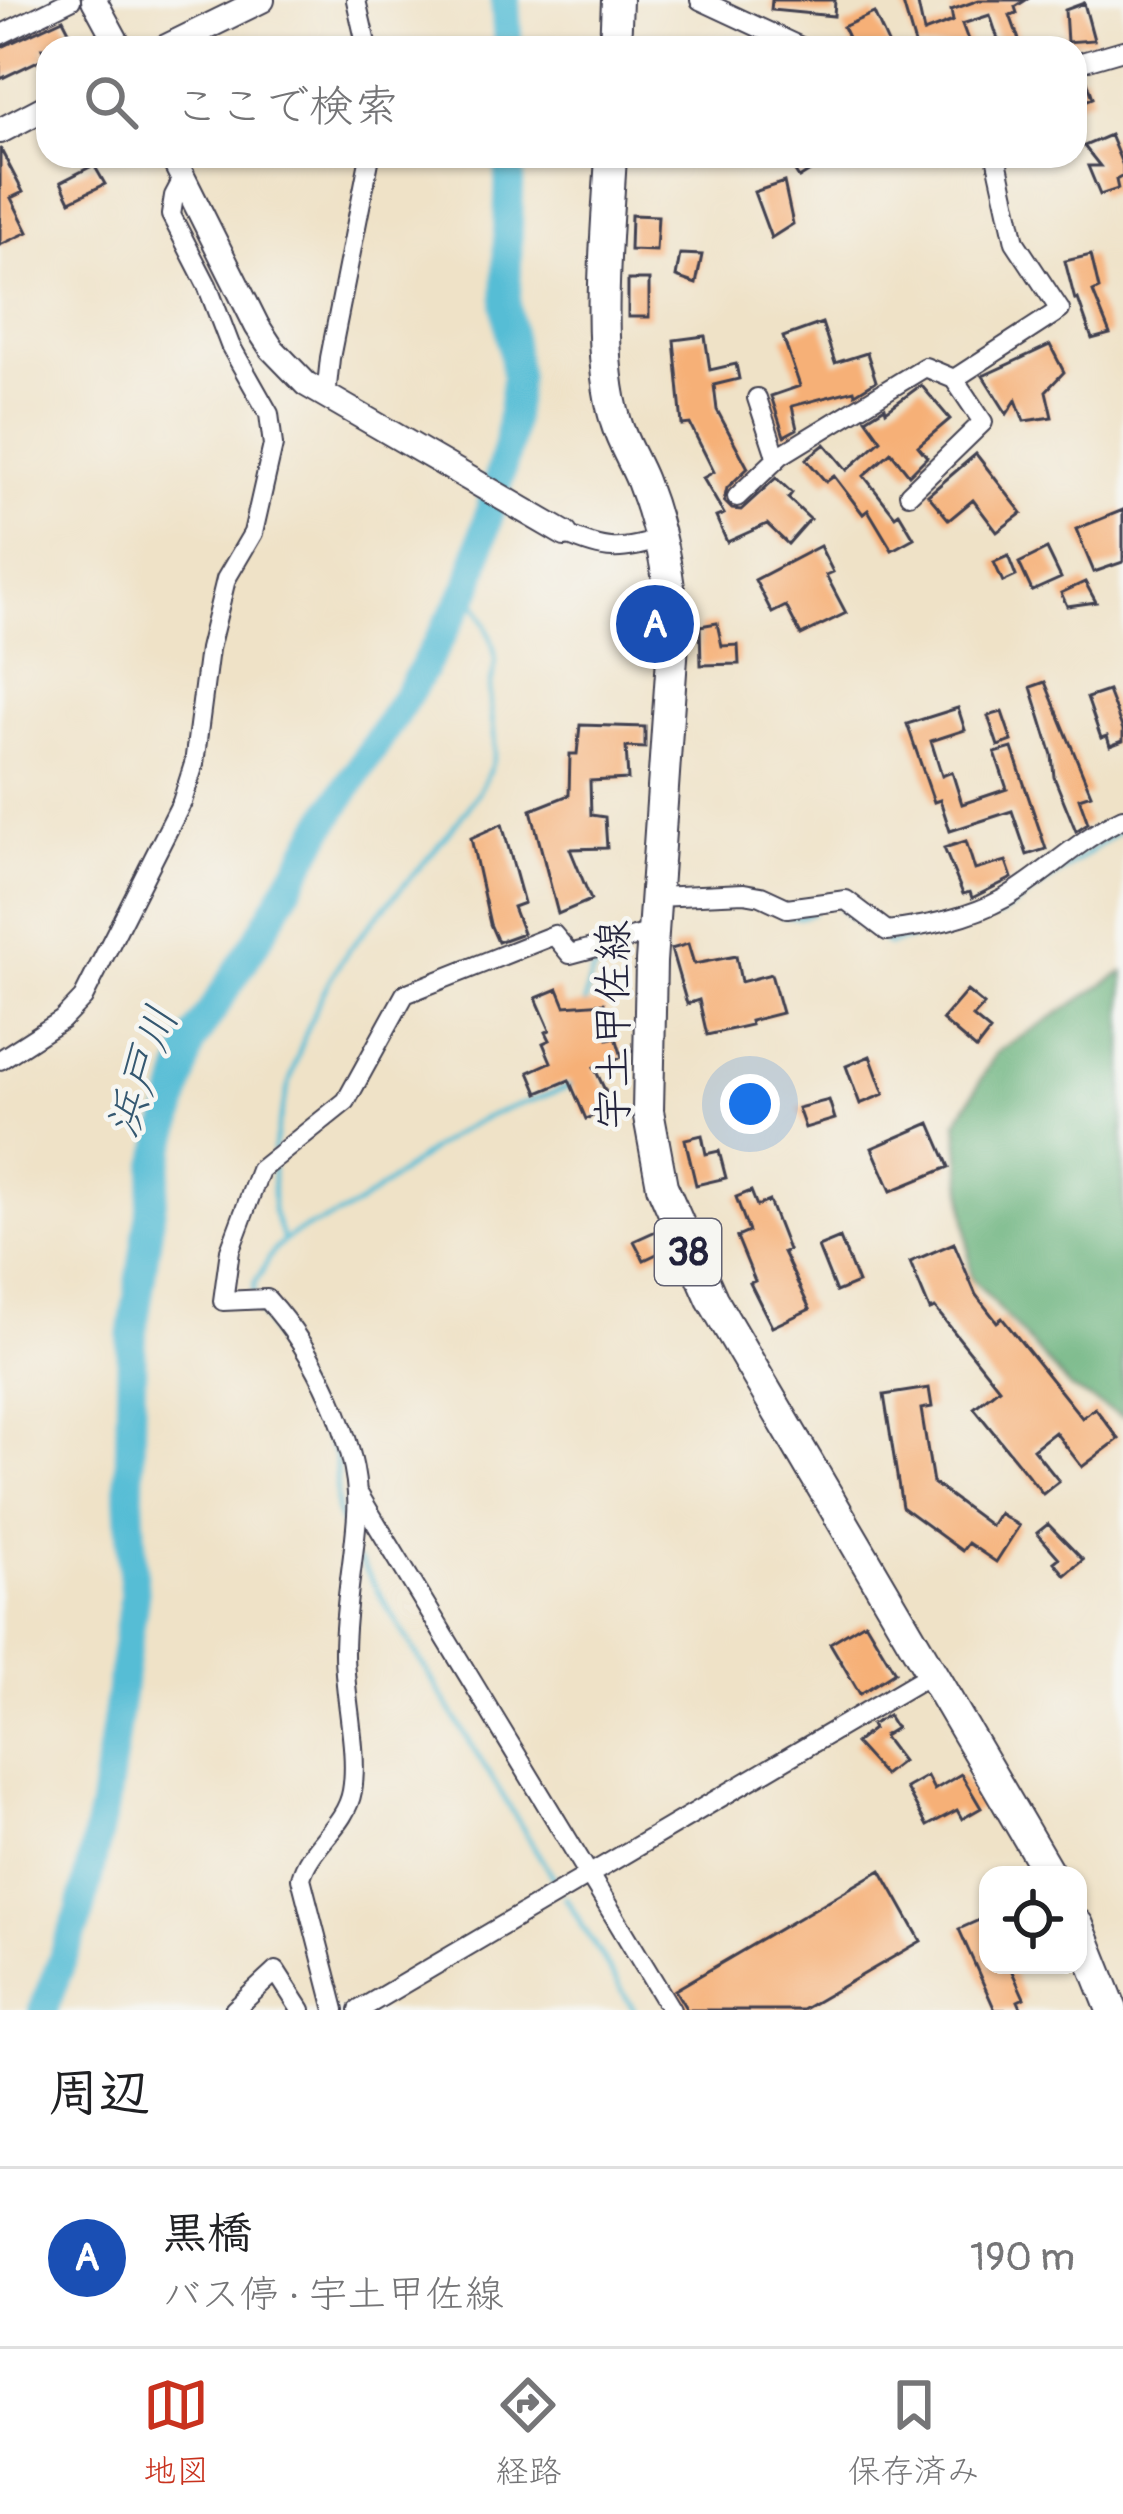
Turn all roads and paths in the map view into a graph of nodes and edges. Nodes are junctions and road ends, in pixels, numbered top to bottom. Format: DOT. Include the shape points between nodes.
graph roads {
  1 [pos="71,0"];
  2 [pos="94,0"];
  3 [pos="262,0"];
  4 [pos="356,0"];
  5 [pos="617,0"];
  6 [pos="700,0"];
  7 [pos="0,35"];
  8 [pos="114,36"];
  9 [pos="188,36"];
  10 [pos="365,36"];
  11 [pos="616,36"];
  12 [pos="777,36"];
  13 [pos="1123,50"];
  14 [pos="1087,60"];
  15 [pos="36,112"];
  16 [pos="0,131"];
  17 [pos="177,168"];
  18 [pos="368,168"];
  19 [pos="610,168"];
  20 [pos="999,168"];
  21 [pos="954,380"];
  22 [pos="757,398"];
  23 [pos="333,400"];
  24 [pos="778,459"];
  25 [pos="909,494"];
  26 [pos="737,496"];
  27 [pos="566,534"];
  28 [pos="662,539"];
  29 [pos="1123,818"];
  30 [pos="656,897"];
  31 [pos="653,932"];
  32 [pos="0,1060"];
  33 [pos="357,1491"];
  34 [pos="932,1672"];
  35 [pos="1045,1866"];
  36 [pos="590,1876"];
  37 [pos="1087,1948"];
  38 [pos="234,2010"];
  39 [pos="301,2010"];
  40 [pos="335,2010"];
  41 [pos="359,2010"];
  42 [pos="671,2010"];
  43 [pos="1112,2010"];
  1 -- 7 [label="street"];
  2 -- 8 [label="street"];
  3 -- 9 [label="street"];
  4 -- 10 [label="street"];
  5 -- 11 [label="main road"];
  6 -- 12 [label="street"];
  13 -- 14 [label="street"];
  15 -- 16 [label="street"];
  17 -- 23 [label="street" via="256,326 306,384"];
  17 -- 32 [label="street" via="171,214 269,414 266,485 253,533 226,579 182,802 83,998"];
  18 -- 23 [label="street"];
  19 -- 28 [label="main road, 宇土甲佐線 / 38" via="608,375 616,422"];
  20 -- 21 [label="street" via="1015,242 1060,310"];
  21 -- 24 [label="street" via="925,367"];
  21 -- 25 [label="street" via="983,422"];
  22 -- 24 [label="street"];
  23 -- 27 [label="street"];
  24 -- 26 [label="street"];
  27 -- 28 [label="street" via="598,549"];
  28 -- 30 [label="main road, 宇土甲佐線 / 38" via="673,643"];
  29 -- 30 [label="street" via="1009,896 926,926 886,931 846,901 787,908 744,893"];
  30 -- 31 [label="main road, 宇土甲佐線 / 38"];
  31 -- 33 [label="street" via="570,954 554,935 405,994 346,1101 260,1170 230,1250 223,1301 267,1299 290,1324 345,1431"];
  31 -- 34 [label="main road, 宇土甲佐線 / 38" via="648,1112 662,1186 712,1300"];
  33 -- 36 [label="street"];
  33 -- 40 [label="street" via="344,1617 352,1793 302,1878"];
  34 -- 35 [label="main road, 宇土甲佐線 / 38"];
  34 -- 36 [label="street"];
  36 -- 41 [label="street"];
  36 -- 42 [label="street"];
  37 -- 43 [label="main road"];
  38 -- 39 [label="street" via="276,1971"];
}
